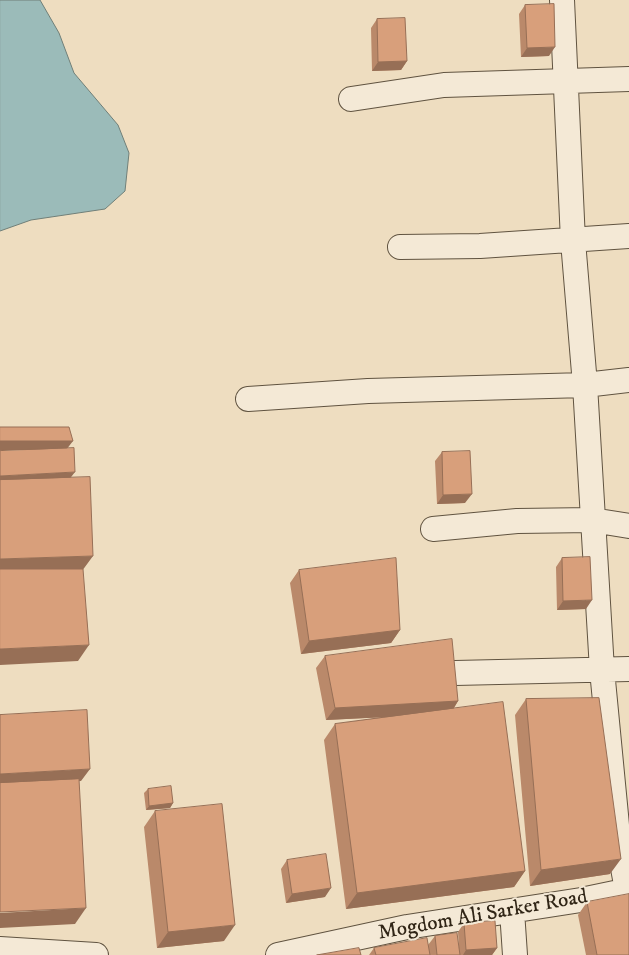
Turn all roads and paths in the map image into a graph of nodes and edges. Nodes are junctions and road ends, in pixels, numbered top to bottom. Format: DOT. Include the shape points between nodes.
graph roads {
  1 [pos="562,0"];
  2 [pos="629,79"];
  3 [pos="564,80"];
  4 [pos="351,99"];
  5 [pos="629,236"];
  6 [pos="573,241"];
  7 [pos="400,247"];
  8 [pos="629,380"];
  9 [pos="585,385"];
  10 [pos="248,399"];
  11 [pos="592,520"];
  12 [pos="629,526"];
  13 [pos="433,529"];
  14 [pos="629,669"];
  15 [pos="602,670"];
  16 [pos="455,673"];
  17 [pos="628,890"];
  18 [pos="512,911"];
  19 [pos="0,949"];
  20 [pos="96,955"];
  21 [pos="278,955"];
  22 [pos="515,955"];
  1 -- 3 [label="street"];
  2 -- 3 [label="street"];
  3 -- 4 [label="street" via="444,84"];
  3 -- 6 [label="street"];
  5 -- 6 [label="street"];
  6 -- 7 [label="street"];
  6 -- 9 [label="street"];
  8 -- 9 [label="street"];
  9 -- 10 [label="street" via="436,388"];
  9 -- 11 [label="street"];
  11 -- 12 [label="street"];
  11 -- 13 [label="street" via="517,521"];
  11 -- 15 [label="street"];
  14 -- 15 [label="street"];
  15 -- 16 [label="street"];
  15 -- 17 [label="street" via="619,846"];
  17 -- 18 [label="street, Mogdom Ali Sarker Road"];
  18 -- 21 [label="street, Mogdom Ali Sarker Road" via="407,927"];
  18 -- 22 [label="street"];
  19 -- 20 [label="street"];
}
